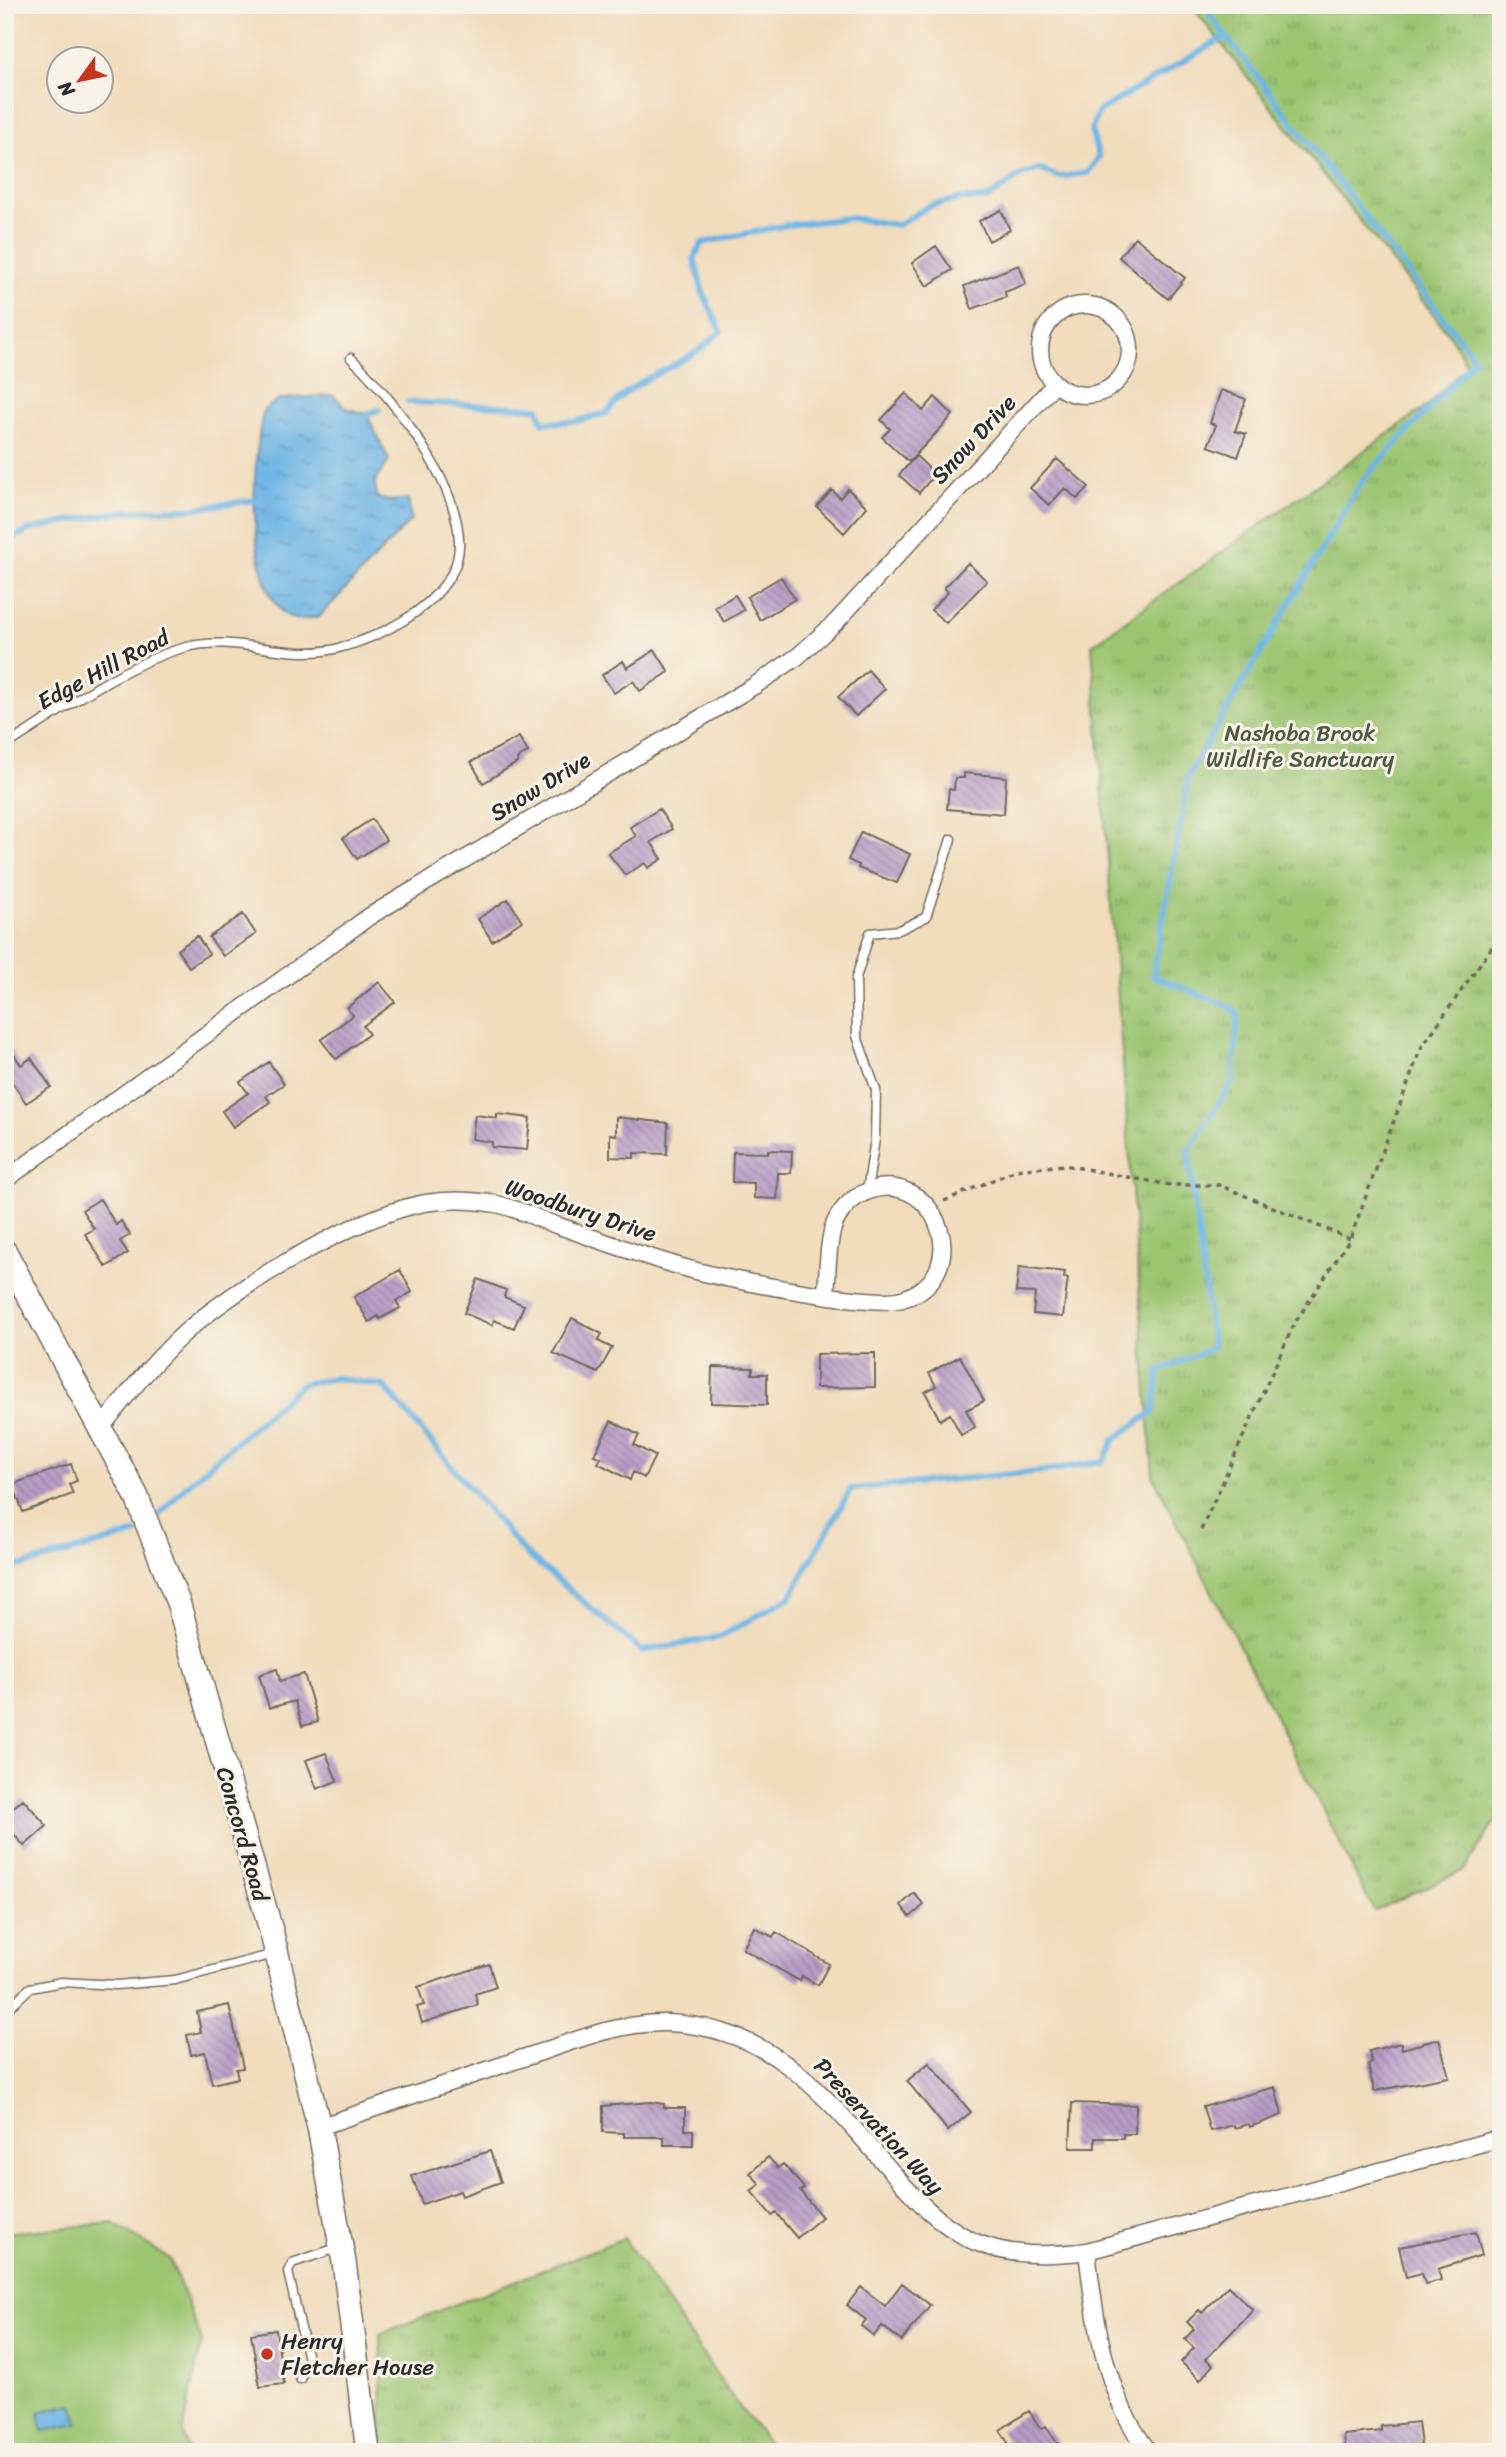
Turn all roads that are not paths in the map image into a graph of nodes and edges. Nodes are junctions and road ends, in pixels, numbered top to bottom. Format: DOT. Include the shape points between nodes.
graph roads {
  1 [pos="351,358"];
  2 [pos="1055,384"];
  3 [pos="5,746"];
  4 [pos="951,839"];
  5 [pos="5,1180"];
  6 [pos="867,1191"];
  7 [pos="5,1252"];
  8 [pos="826,1293"];
  9 [pos="102,1427"];
  10 [pos="277,1954"];
  11 [pos="6,2010"];
  12 [pos="319,2127"];
  13 [pos="1501,2138"];
  14 [pos="341,2247"];
  15 [pos="1087,2251"];
  16 [pos="300,2379"];
  17 [pos="368,2452"];
  18 [pos="1149,2452"];
  1 -- 3 [label="lane, Edge Hill Road" via="400,410 441,479 453,509 458,539 453,572 436,593 405,621 339,648 285,652 214,642 186,647 100,687"];
  2 -- 2 [label="street" via="1040,358 1040,343 1049,322 1066,308 1081,304 1110,312 1128,336 1128,365 1121,378 1103,391 1082,396"];
  2 -- 5 [label="street, Snow Drive" via="836,622 797,657 370,916"];
  4 -- 6 [label="lane" via="926,916 899,930 870,933 856,978 857,1035 876,1090"];
  6 -- 8 [label="street" via="842,1210 833,1226"];
  6 -- 8 [label="street, Woodbury Drive" via="901,1190 929,1208 938,1222 943,1254 937,1270 928,1284 898,1300"];
  7 -- 9 [label="main road, Concord Road"];
  8 -- 9 [label="street, Woodbury Drive" via="692,1270 499,1205 457,1200 424,1203 366,1222 315,1247 220,1304 142,1375"];
  9 -- 10 [label="main road, Concord Road" via="150,1527 178,1605"];
  10 -- 11 [label="lane" via="175,1980 116,1985 62,1982 30,1988"];
  10 -- 12 [label="main road, Concord Road"];
  12 -- 14 [label="main road, Concord Road"];
  12 -- 15 [label="street, Preservation Way" via="608,2031 666,2023 698,2026 762,2047 788,2063 920,2204 963,2235 1017,2253"];
  13 -- 15 [label="street, Preservation Way"];
  14 -- 16 [label="lane" via="292,2263 288,2272 308,2359"];
  14 -- 17 [label="main road, Concord Road"];
  15 -- 18 [label="street" via="1109,2378"];
}
